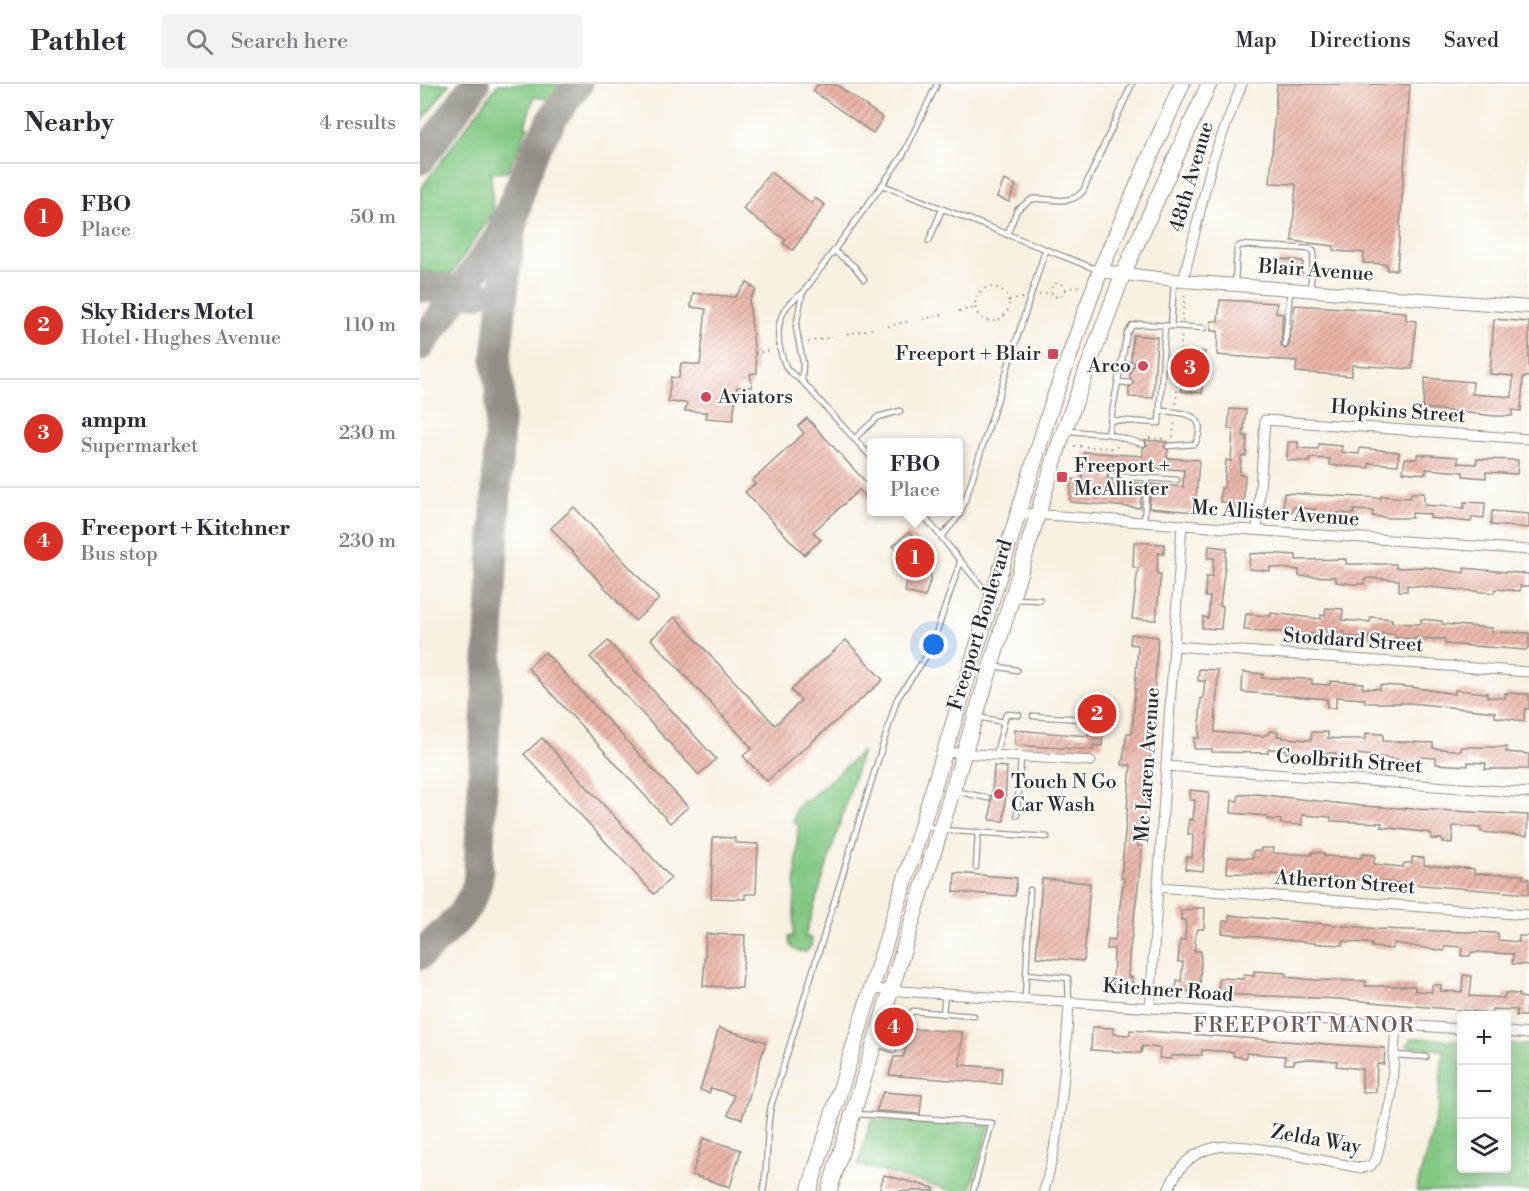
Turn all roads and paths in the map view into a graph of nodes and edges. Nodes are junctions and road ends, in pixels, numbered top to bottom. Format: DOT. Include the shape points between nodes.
graph roads {
  1 [pos="937,84"];
  2 [pos="1132,84"];
  3 [pos="1182,84"];
  4 [pos="1209,84"];
  5 [pos="1242,84"];
  6 [pos="882,184"];
  7 [pos="942,209"];
  8 [pos="1007,235"];
  9 [pos="929,241"];
  10 [pos="834,251"];
  11 [pos="1045,251"];
  12 [pos="1100,271"];
  13 [pos="1123,274"];
  14 [pos="864,279"];
  15 [pos="1179,280"];
  16 [pos="1234,285"];
  17 [pos="1079,286"];
  18 [pos="1065,289"];
  19 [pos="1290,289"];
  20 [pos="1311,290"];
  21 [pos="1051,292"];
  22 [pos="802,294"];
  23 [pos="1038,295"];
  24 [pos="1023,298"];
  25 [pos="1009,300"];
  26 [pos="1529,307"];
  27 [pos="975,308"];
  28 [pos="959,311"];
  29 [pos="946,314"];
  30 [pos="923,319"];
  31 [pos="910,321"];
  32 [pos="888,326"];
  33 [pos="1168,326"];
  34 [pos="876,328"];
  35 [pos="1204,328"];
  36 [pos="847,334"];
  37 [pos="832,337"];
  38 [pos="805,343"];
  39 [pos="1285,345"];
  40 [pos="776,349"];
  41 [pos="1124,350"];
  42 [pos="1132,350"];
  43 [pos="1156,352"];
  44 [pos="1163,352"];
  45 [pos="754,353"];
  46 [pos="1121,364"];
  47 [pos="1131,364"];
  48 [pos="1155,366"];
  49 [pos="1162,366"];
  50 [pos="802,381"];
  51 [pos="1118,382"];
  52 [pos="1130,383"];
  53 [pos="1154,385"];
  54 [pos="1161,385"];
  55 [pos="900,411"];
  56 [pos="1160,411"];
  57 [pos="1111,420"];
  58 [pos="1064,431"];
  59 [pos="1108,434"];
  60 [pos="854,439"];
  61 [pos="1529,439"];
  62 [pos="1143,444"];
  63 [pos="1168,446"];
  64 [pos="867,453"];
  65 [pos="1111,476"];
  66 [pos="1147,478"];
  67 [pos="1177,480"];
  68 [pos="963,506"];
  69 [pos="1018,513"];
  70 [pos="1037,515"];
  71 [pos="924,516"];
  72 [pos="959,516"];
  73 [pos="1144,522"];
  74 [pos="1182,525"];
  75 [pos="1257,530"];
  76 [pos="942,536"];
  77 [pos="1529,549"];
  78 [pos="960,563"];
  79 [pos="992,598"];
  80 [pos="1011,598"];
  81 [pos="1040,600"];
  82 [pos="1174,646"];
  83 [pos="991,665"];
  84 [pos="1017,670"];
  85 [pos="1529,672"];
  86 [pos="1019,715"];
  87 [pos="975,716"];
  88 [pos="1033,716"];
  89 [pos="1082,719"];
  90 [pos="1004,722"];
  91 [pos="944,752"];
  92 [pos="964,753"];
  93 [pos="995,755"];
  94 [pos="1021,757"];
  95 [pos="1091,761"];
  96 [pos="1166,766"];
  97 [pos="952,790"];
  98 [pos="1529,793"];
  99 [pos="988,798"];
  100 [pos="1017,815"];
  101 [pos="922,824"];
  102 [pos="940,830"];
  103 [pos="978,832"];
  104 [pos="1047,837"];
  105 [pos="976,867"];
  106 [pos="1158,887"];
  107 [pos="1030,890"];
  108 [pos="1529,915"];
  109 [pos="1026,974"];
  110 [pos="871,989"];
  111 [pos="891,990"];
  112 [pos="945,994"];
  113 [pos="1025,999"];
  114 [pos="1069,1002"];
  115 [pos="1150,1008"];
  116 [pos="943,1014"];
  117 [pos="974,1016"];
  118 [pos="1396,1025"];
  119 [pos="1457,1029"];
  120 [pos="1511,1032"];
  121 [pos="1529,1034"];
  122 [pos="875,1044"];
  123 [pos="1394,1055"];
  124 [pos="1426,1057"];
  125 [pos="853,1114"];
  126 [pos="763,1191"];
  127 [pos="809,1191"];
  128 [pos="829,1191"];
  129 [pos="973,1191"];
  130 [pos="1044,1191"];
  131 [pos="1168,1191"];
  1 -- 6 [label="lane" via="903,155"];
  2 -- 8 [label="lane" via="1078,198 1032,199 1017,210"];
  3 -- 12 [label="main road, Freeport Boulevard"];
  4 -- 13 [label="main road, Freeport Boulevard"];
  5 -- 15 [label="street, 48th Avenue" via="1213,158"];
  6 -- 7 [label="lane"];
  6 -- 10 [label="lane"];
  7 -- 8 [label="lane"];
  7 -- 9 [label="lane"];
  8 -- 11 [label="lane"];
  10 -- 14 [label="lane"];
  10 -- 22 [label="lane"];
  11 -- 12 [label="lane"];
  11 -- 68 [label="lane"];
  12 -- 13 [label="street, Blair Avenue"];
  12 -- 69 [label="main road, Freeport Boulevard"];
  13 -- 15 [label="street, Blair Avenue"];
  13 -- 58 [label="main road, Freeport Boulevard"];
  15 -- 16 [label="street, Blair Avenue"];
  15 -- 33 [label="lane"];
  16 -- 19 [label="street, Blair Avenue"];
  16 -- 20 [label="lane" via="1237,248 1241,245 1311,249"];
  17 -- 18 [label="path"];
  18 -- 21 [label="path" via="1058,298"];
  18 -- 21 [label="path" via="1056,283"];
  19 -- 20 [label="street, Blair Avenue"];
  19 -- 39 [label="lane"];
  20 -- 26 [label="street, Blair Avenue"];
  21 -- 23 [label="path"];
  22 -- 50 [label="lane" via="796,327"];
  22 -- 50 [label="lane" via="789,301 778,328 787,369"];
  24 -- 25 [label="path"];
  25 -- 27 [label="path" via="998,288 987,287 978,294"];
  25 -- 27 [label="path" via="1004,316 994,321 982,319"];
  27 -- 28 [label="path"];
  29 -- 30 [label="path"];
  31 -- 32 [label="path"];
  33 -- 35 [label="lane"];
  33 -- 41 [label="lane" via="1132,326"];
  33 -- 44 [label="lane"];
  34 -- 36 [label="path"];
  37 -- 38 [label="path"];
  40 -- 45 [label="path"];
  41 -- 42 [label="lane"];
  41 -- 46 [label="lane"];
  43 -- 44 [label="lane"];
  44 -- 49 [label="lane"];
  46 -- 47 [label="lane"];
  46 -- 51 [label="lane"];
  48 -- 49 [label="lane"];
  49 -- 54 [label="lane"];
  50 -- 60 [label="lane"];
  51 -- 52 [label="lane"];
  51 -- 57 [label="lane"];
  53 -- 54 [label="lane"];
  54 -- 56 [label="lane"];
  55 -- 60 [label="lane" via="878,417"];
  56 -- 57 [label="lane" via="1159,423"];
  56 -- 63 [label="lane" via="1188,413 1196,420 1195,444"];
  57 -- 59 [label="lane"];
  58 -- 59 [label="lane"];
  58 -- 70 [label="main road, Freeport Boulevard"];
  59 -- 62 [label="lane"];
  60 -- 64 [label="lane"];
  61 -- 75 [label="street, Hopkins Street" via="1265,420"];
  65 -- 66 [label="lane"];
  66 -- 67 [label="lane"];
  66 -- 73 [label="lane"];
  69 -- 70 [label="street, Mc Allister Avenue"];
  69 -- 79 [label="main road, Freeport Boulevard"];
  70 -- 73 [label="street, Mc Allister Avenue"];
  70 -- 80 [label="main road, Freeport Boulevard"];
  71 -- 76 [label="lane"];
  72 -- 76 [label="lane"];
  73 -- 74 [label="street, Mc Allister Avenue"];
  74 -- 75 [label="street, Mc Allister Avenue"];
  74 -- 82 [label="street, Mc Laren Avenue"];
  75 -- 77 [label="street, Mc Allister Avenue"];
  76 -- 78 [label="lane"];
  78 -- 79 [label="lane"];
  78 -- 126 [label="lane" via="930,651 905,684 893,711 771,1106"];
  79 -- 91 [label="main road, Freeport Boulevard"];
  80 -- 81 [label="lane"];
  80 -- 83 [label="main road, Freeport Boulevard"];
  82 -- 85 [label="street, Stoddard Street"];
  82 -- 96 [label="street, Mc Laren Avenue"];
  83 -- 84 [label="lane"];
  83 -- 87 [label="main road, Freeport Boulevard"];
  86 -- 90 [label="lane" via="1006,714"];
  87 -- 90 [label="lane"];
  87 -- 92 [label="main road, Freeport Boulevard"];
  88 -- 89 [label="lane"];
  90 -- 93 [label="lane"];
  91 -- 92 [label="street"];
  91 -- 101 [label="main road, Freeport Boulevard"];
  92 -- 93 [label="street"];
  92 -- 97 [label="main road, Freeport Boulevard"];
  93 -- 94 [label="street"];
  94 -- 95 [label="street"];
  94 -- 100 [label="lane"];
  96 -- 98 [label="street, Coolbrith Street"];
  96 -- 106 [label="street, Mc Laren Avenue"];
  97 -- 99 [label="lane"];
  97 -- 102 [label="main road, Freeport Boulevard"];
  101 -- 102 [label="lane"];
  101 -- 110 [label="main road, Freeport Boulevard"];
  102 -- 103 [label="lane"];
  102 -- 111 [label="main road, Freeport Boulevard"];
  103 -- 104 [label="lane"];
  103 -- 105 [label="lane"];
  106 -- 108 [label="street, Atherton Street"];
  106 -- 115 [label="street, Mc Laren Avenue"];
  107 -- 109 [label="lane"];
  109 -- 113 [label="lane"];
  109 -- 114 [label="lane" via="1068,978"];
  110 -- 111 [label="street, Kitchner Road"];
  110 -- 127 [label="main road, Freeport Boulevard"];
  111 -- 112 [label="street, Kitchner Road"];
  111 -- 122 [label="main road, Freeport Boulevard"];
  112 -- 113 [label="street, Kitchner Road"];
  112 -- 116 [label="lane"];
  113 -- 114 [label="street, Kitchner Road"];
  114 -- 115 [label="street, Kitchner Road"];
  114 -- 130 [label="street" via="1061,1113"];
  115 -- 118 [label="street, Kitchner Road"];
  116 -- 117 [label="lane"];
  116 -- 122 [label="lane" via="913,1011 905,1019 894,1050"];
  118 -- 119 [label="street, Kitchner Road"];
  118 -- 123 [label="street, Zelda Way"];
  120 -- 121 [label="street"];
  122 -- 125 [label="main road, Freeport Boulevard"];
  123 -- 124 [label="lane"];
  123 -- 131 [label="street, Zelda Way" via="1391,1100 1376,1160 1370,1166 1361,1168 1229,1144 1200,1152 1188,1160"];
  125 -- 128 [label="main road, Freeport Boulevard"];
  125 -- 129 [label="lane" via="992,1123"];
}
